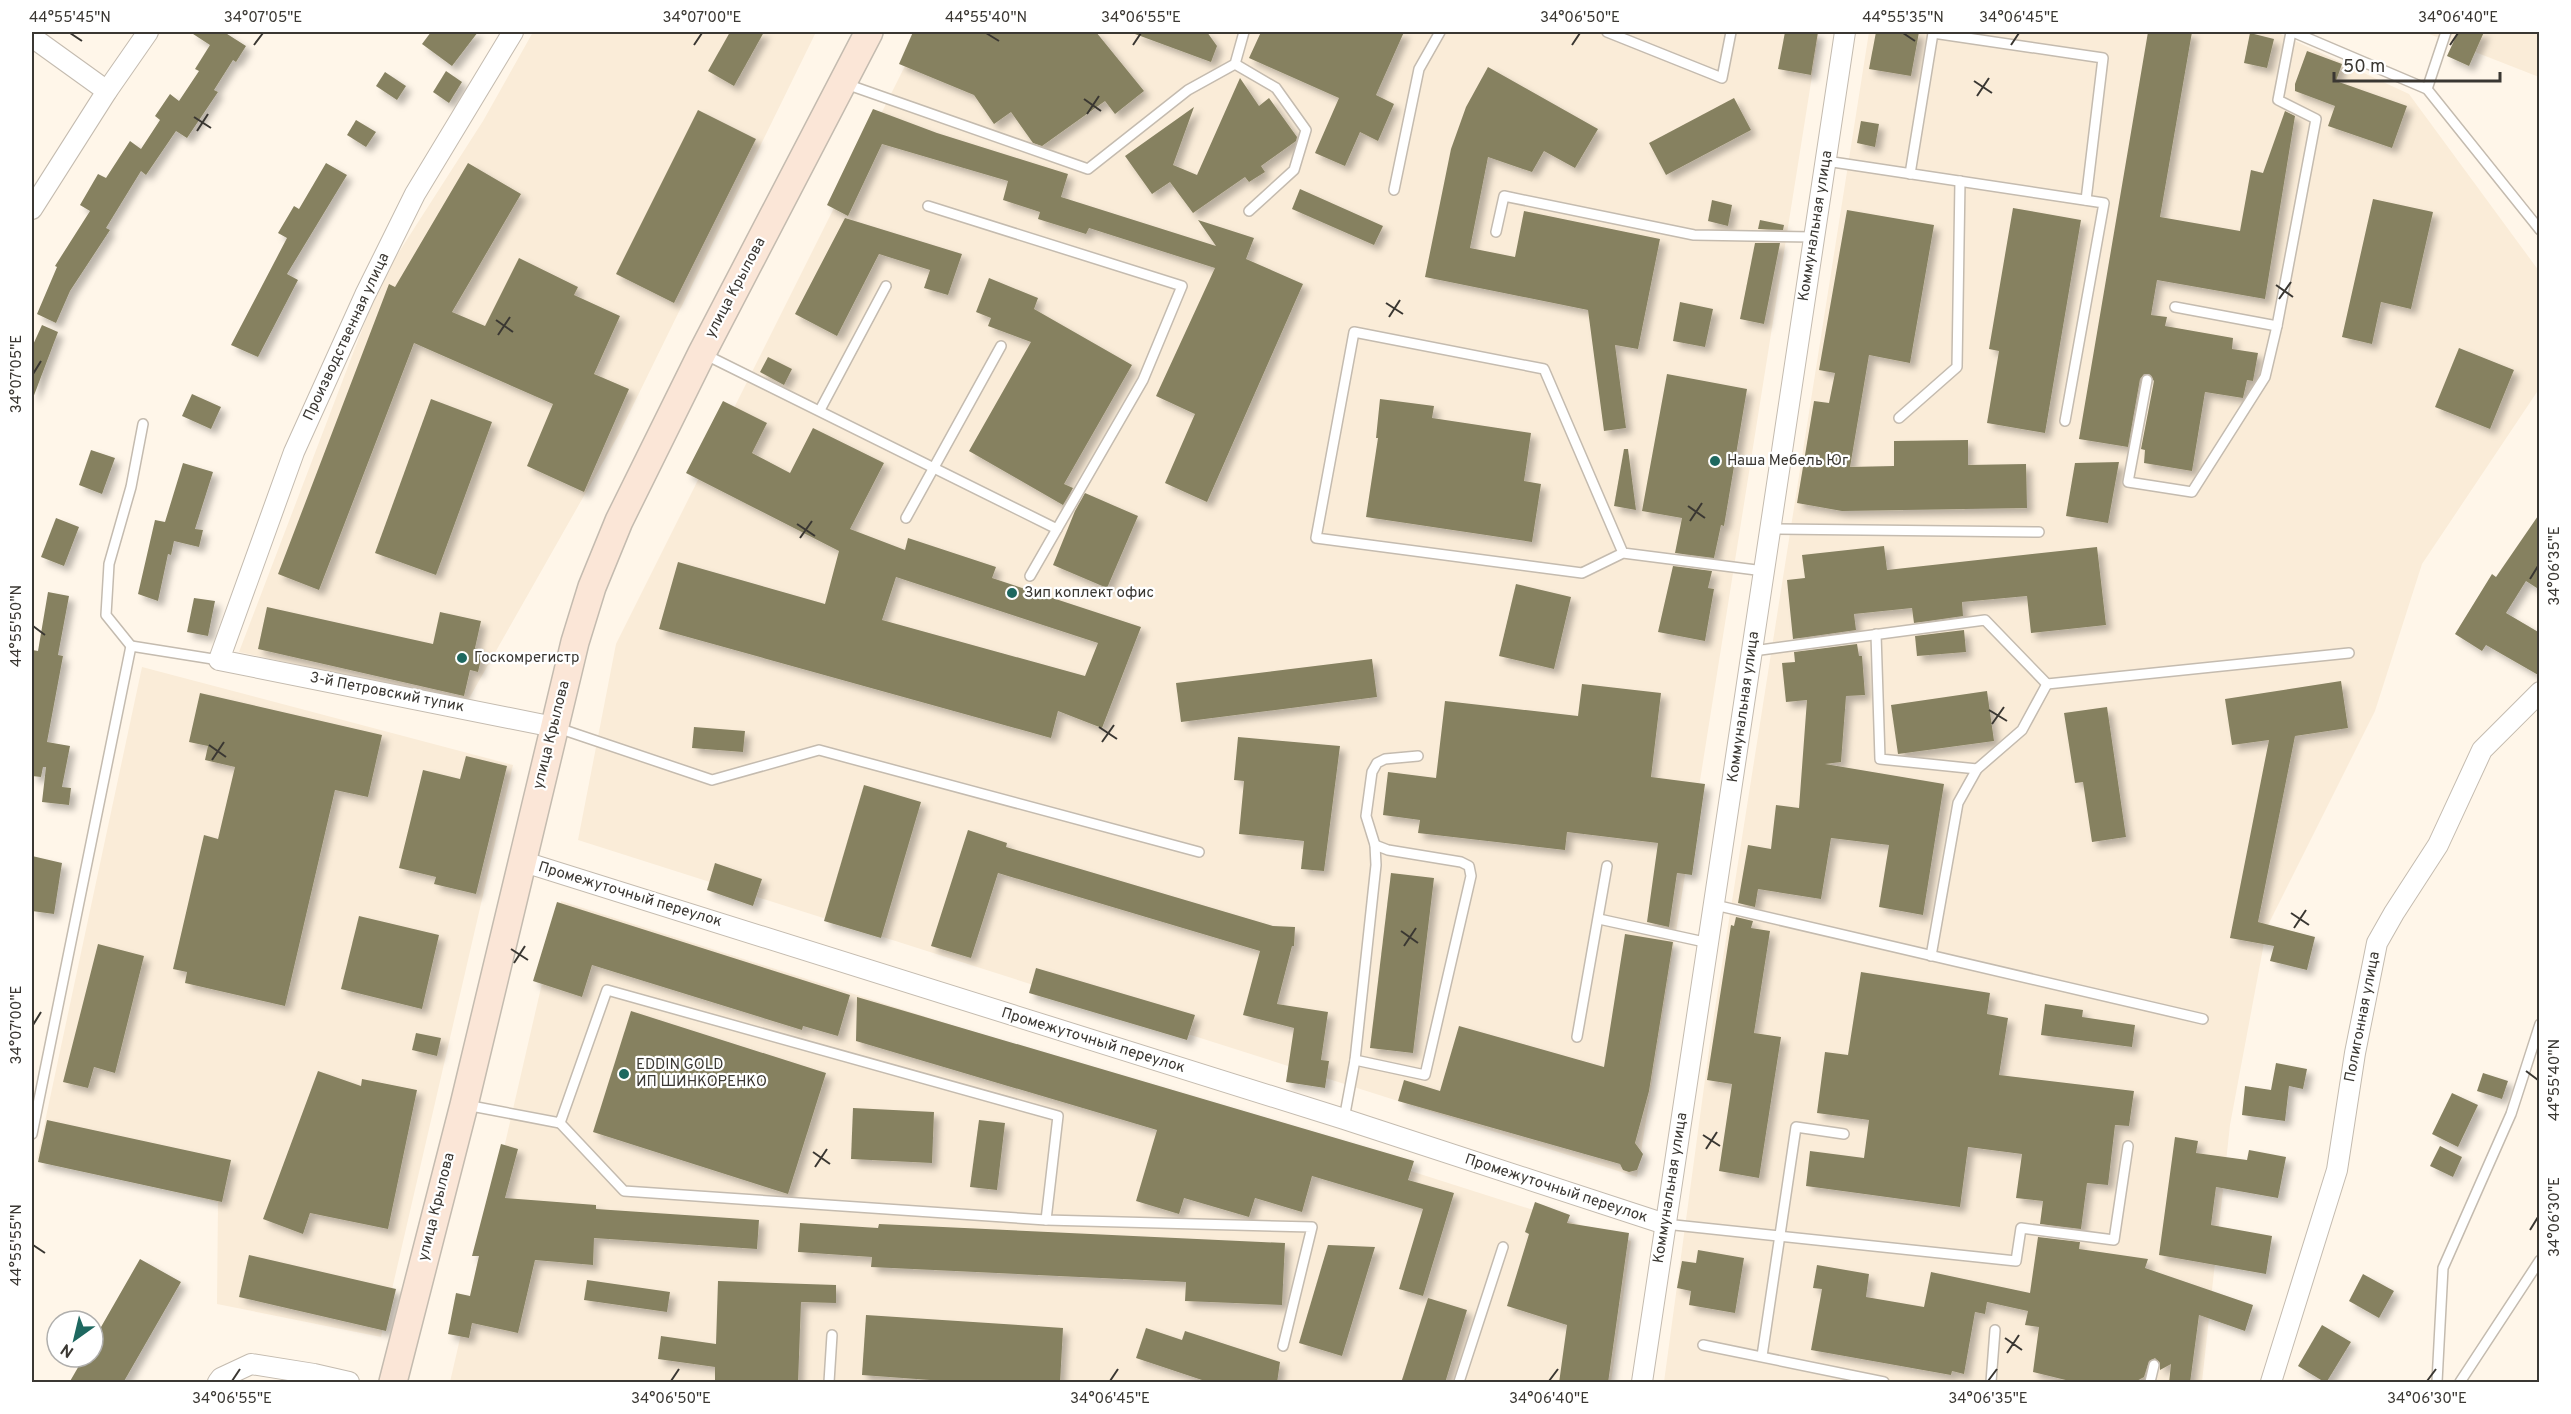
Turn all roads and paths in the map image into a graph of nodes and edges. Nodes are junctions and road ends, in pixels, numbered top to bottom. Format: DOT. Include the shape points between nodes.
graph roads {
  1 [pos="148,32"];
  2 [pos="513,32"];
  3 [pos="869,32"];
  4 [pos="1244,32"];
  5 [pos="1440,32"];
  6 [pos="1607,32"];
  7 [pos="1731,32"];
  8 [pos="1845,32"];
  9 [pos="2292,32"];
  10 [pos="2446,32"];
  11 [pos="32,37"];
  12 [pos="1234,64"];
  13 [pos="844,83"];
  14 [pos="2427,89"];
  15 [pos="107,91"];
  16 [pos="1826,161"];
  17 [pos="1910,174"];
  18 [pos="1960,181"];
  19 [pos="1394,190"];
  20 [pos="2086,200"];
  21 [pos="928,206"];
  22 [pos="32,209"];
  23 [pos="1249,211"];
  24 [pos="2540,230"];
  25 [pos="1496,232"];
  26 [pos="1814,237"];
  27 [pos="886,286"];
  28 [pos="2175,307"];
  29 [pos="2277,326"];
  30 [pos="1001,346"];
  31 [pos="702,352"];
  32 [pos="2147,380"];
  33 [pos="820,410"];
  34 [pos="1899,418"];
  35 [pos="2065,421"];
  36 [pos="143,424"];
  37 [pos="933,466"];
  38 [pos="906,518"];
  39 [pos="1057,529"];
  40 [pos="1771,529"];
  41 [pos="2039,532"];
  42 [pos="1623,553"];
  43 [pos="1765,571"];
  44 [pos="1030,576"];
  45 [pos="1876,634"];
  46 [pos="131,646"];
  47 [pos="1753,651"];
  48 [pos="2349,653"];
  49 [pos="219,660"];
  50 [pos="2047,684"];
  51 [pos="2540,692"];
  52 [pos="554,727"];
  53 [pos="1418,756"];
  54 [pos="1977,769"];
  55 [pos="1375,845"];
  56 [pos="1199,852"];
  57 [pos="521,861"];
  58 [pos="1607,866"];
  59 [pos="1715,905"];
  60 [pos="1599,919"];
  61 [pos="1709,943"];
  62 [pos="1931,956"];
  63 [pos="2203,1019"];
  64 [pos="2540,1024"];
  65 [pos="1577,1037"];
  66 [pos="1355,1060"];
  67 [pos="464,1105"];
  68 [pos="1344,1119"];
  69 [pos="560,1123"];
  70 [pos="32,1134"];
  71 [pos="1844,1134"];
  72 [pos="2128,1146"];
  73 [pos="1046,1220"];
  74 [pos="1665,1224"];
  75 [pos="1781,1238"];
  76 [pos="1503,1247"];
  77 [pos="2540,1260"];
  78 [pos="1995,1330"];
  79 [pos="832,1335"];
  80 [pos="1703,1345"];
  81 [pos="1282,1346"];
  82 [pos="1762,1356"];
  83 [pos="2154,1365"];
  84 [pos="1842,1378"];
  85 [pos="218,1383"];
  86 [pos="350,1383"];
  87 [pos="393,1383"];
  88 [pos="829,1383"];
  89 [pos="1459,1383"];
  90 [pos="1642,1383"];
  91 [pos="1884,1383"];
  92 [pos="1991,1383"];
  93 [pos="2150,1383"];
  94 [pos="2271,1383"];
  95 [pos="2437,1383"];
  96 [pos="2460,1383"];
  1 -- 15 [label="street"];
  2 -- 49 [label="street, Производственная улица" via="415,194 365,295 294,452"];
  3 -- 13 [label="main road, улица Крылова"];
  4 -- 12 [label="lane"];
  5 -- 19 [label="lane" via="1419,69"];
  6 -- 7 [label="lane" via="1722,78"];
  8 -- 16 [label="street, Коммунальная улица"];
  9 -- 14 [label="lane"];
  9 -- 29 [label="lane" via="2278,100 2316,119"];
  10 -- 14 [label="lane"];
  11 -- 15 [label="street"];
  12 -- 13 [label="lane" via="1188,90 1088,169"];
  12 -- 23 [label="lane" via="1276,88 1306,130 1294,170"];
  13 -- 31 [label="main road, улица Крылова"];
  14 -- 24 [label="lane"];
  15 -- 22 [label="street"];
  16 -- 17 [label="lane"];
  16 -- 26 [label="street, Коммунальная улица"];
  17 -- 18 [label="lane"];
  17 -- 20 [label="lane" via="1933,33 2103,58"];
  18 -- 20 [label="lane"];
  18 -- 34 [label="lane" via="1957,367"];
  20 -- 35 [label="lane" via="2104,203"];
  21 -- 39 [label="lane" via="1182,286 1143,380"];
  25 -- 26 [label="lane" via="1504,196 1694,235"];
  26 -- 40 [label="street, Коммунальная улица"];
  27 -- 33 [label="lane"];
  28 -- 29 [label="lane"];
  29 -- 32 [label="lane" via="2265,377 2192,492 2128,482"];
  30 -- 37 [label="lane"];
  31 -- 33 [label="lane"];
  31 -- 52 [label="main road, улица Крылова" via="619,521 592,587"];
  33 -- 37 [label="lane"];
  36 -- 46 [label="lane" via="109,564 106,615"];
  37 -- 38 [label="lane"];
  37 -- 39 [label="lane"];
  39 -- 44 [label="lane"];
  40 -- 41 [label="lane"];
  40 -- 43 [label="street, Коммунальная улица"];
  42 -- 42 [label="lane" via="1544,369 1354,332 1316,538 1582,573"];
  42 -- 43 [label="lane"];
  43 -- 47 [label="street, Коммунальная улица"];
  45 -- 47 [label="lane"];
  45 -- 50 [label="lane" via="1985,620"];
  45 -- 54 [label="lane" via="1880,759"];
  46 -- 49 [label="lane"];
  46 -- 70 [label="lane"];
  47 -- 59 [label="street, Коммунальная улица"];
  48 -- 50 [label="lane"];
  49 -- 52 [label="street, 3-й Петровский тупик"];
  50 -- 54 [label="lane" via="2022,729"];
  51 -- 94 [label="street, Полигонная улица" via="2482,750 2438,845 2377,943 2337,1170"];
  52 -- 56 [label="lane" via="712,780 819,750"];
  52 -- 57 [label="main road, улица Крылова"];
  53 -- 55 [label="lane" via="1385,759 1372,772 1366,816"];
  54 -- 62 [label="lane" via="1958,803"];
  55 -- 66 [label="lane"];
  55 -- 66 [label="lane" via="1461,862 1469,866 1471,876 1425,1075"];
  57 -- 67 [label="main road, улица Крылова"];
  57 -- 68 [label="street, Промежуточный переулок"];
  58 -- 60 [label="lane"];
  59 -- 61 [label="street, Коммунальная улица"];
  59 -- 62 [label="lane"];
  60 -- 61 [label="lane"];
  60 -- 65 [label="lane"];
  61 -- 74 [label="street, Коммунальная улица"];
  62 -- 63 [label="lane"];
  64 -- 95 [label="lane" via="2511,1114 2444,1268"];
  66 -- 68 [label="lane"];
  67 -- 69 [label="lane"];
  67 -- 87 [label="main road, улица Крылова"];
  68 -- 74 [label="street, Промежуточный переулок"];
  69 -- 73 [label="lane" via="624,1191"];
  69 -- 73 [label="lane" via="607,990 1058,1116"];
  71 -- 75 [label="lane" via="1796,1127"];
  72 -- 75 [label="lane" via="2114,1240 2021,1228 2016,1261"];
  73 -- 81 [label="lane" via="1312,1227"];
  74 -- 75 [label="lane"];
  74 -- 90 [label="street, Коммунальная улица"];
  75 -- 82 [label="lane"];
  76 -- 89 [label="lane"];
  77 -- 96 [label="lane"];
  78 -- 92 [label="lane"];
  79 -- 88 [label="lane"];
  80 -- 82 [label="lane"];
  82 -- 84 [label="lane"];
  83 -- 93 [label="lane"];
  84 -- 91 [label="lane"];
  85 -- 86 [label="street" via="251,1364"];
}
